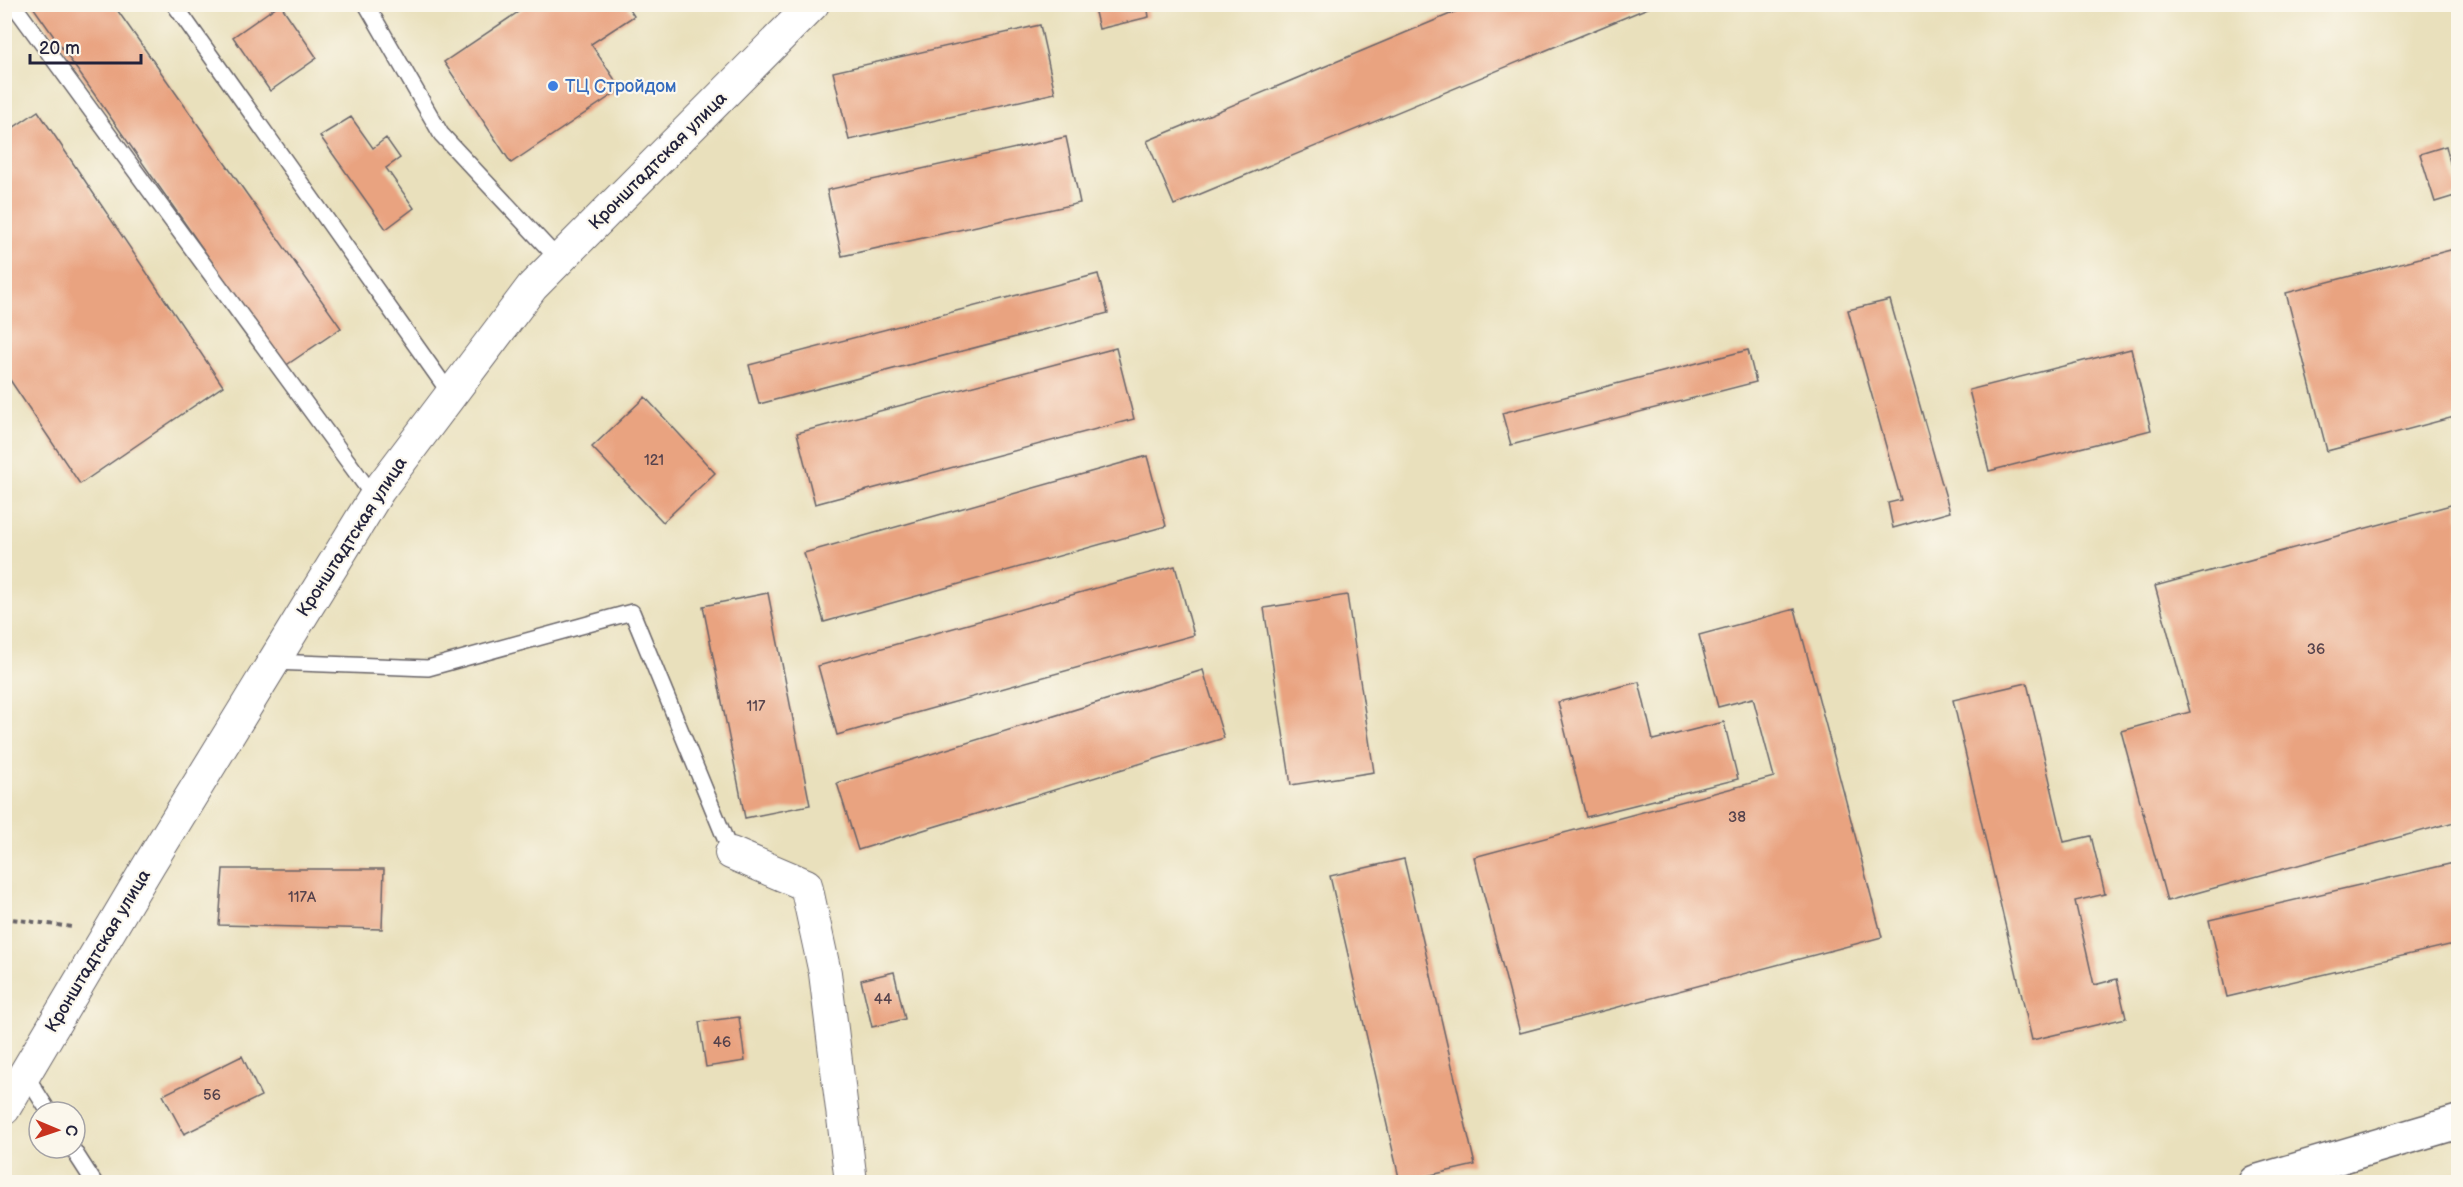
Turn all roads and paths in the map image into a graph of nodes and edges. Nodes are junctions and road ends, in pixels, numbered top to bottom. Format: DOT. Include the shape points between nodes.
graph roads {
  1 [pos="13,4"];
  2 [pos="174,4"];
  3 [pos="366,4"];
  4 [pos="813,4"];
  5 [pos="559,260"];
  6 [pos="451,395"];
  7 [pos="374,497"];
  8 [pos="272,662"];
  9 [pos="730,853"];
  10 [pos="4,918"];
  11 [pos="109,931"];
  12 [pos="25,1074"];
  13 [pos="41,1100"];
  14 [pos="4,1109"];
  15 [pos="2458,1122"];
  16 [pos="80,1160"];
  17 [pos="94,1182"];
  18 [pos="851,1182"];
  19 [pos="2255,1182"];
  1 -- 7 [label="lane"];
  2 -- 6 [label="lane"];
  3 -- 5 [label="lane" via="441,134"];
  4 -- 5 [label="street, Кронштадтская улица"];
  5 -- 6 [label="street, Кронштадтская улица" via="531,287"];
  6 -- 7 [label="street, Кронштадтская улица"];
  7 -- 8 [label="street, Кронштадтская улица"];
  8 -- 9 [label="lane" via="428,668 632,612"];
  8 -- 11 [label="street, Кронштадтская улица"];
  9 -- 18 [label="street" via="806,885 825,973"];
  10 -- 11 [label="path"];
  11 -- 12 [label="street, Кронштадтская улица"];
  12 -- 13 [label="lane"];
  12 -- 14 [label="street, Кронштадтская улица"];
  15 -- 19 [label="main road"];
  16 -- 17 [label="lane"];
}
